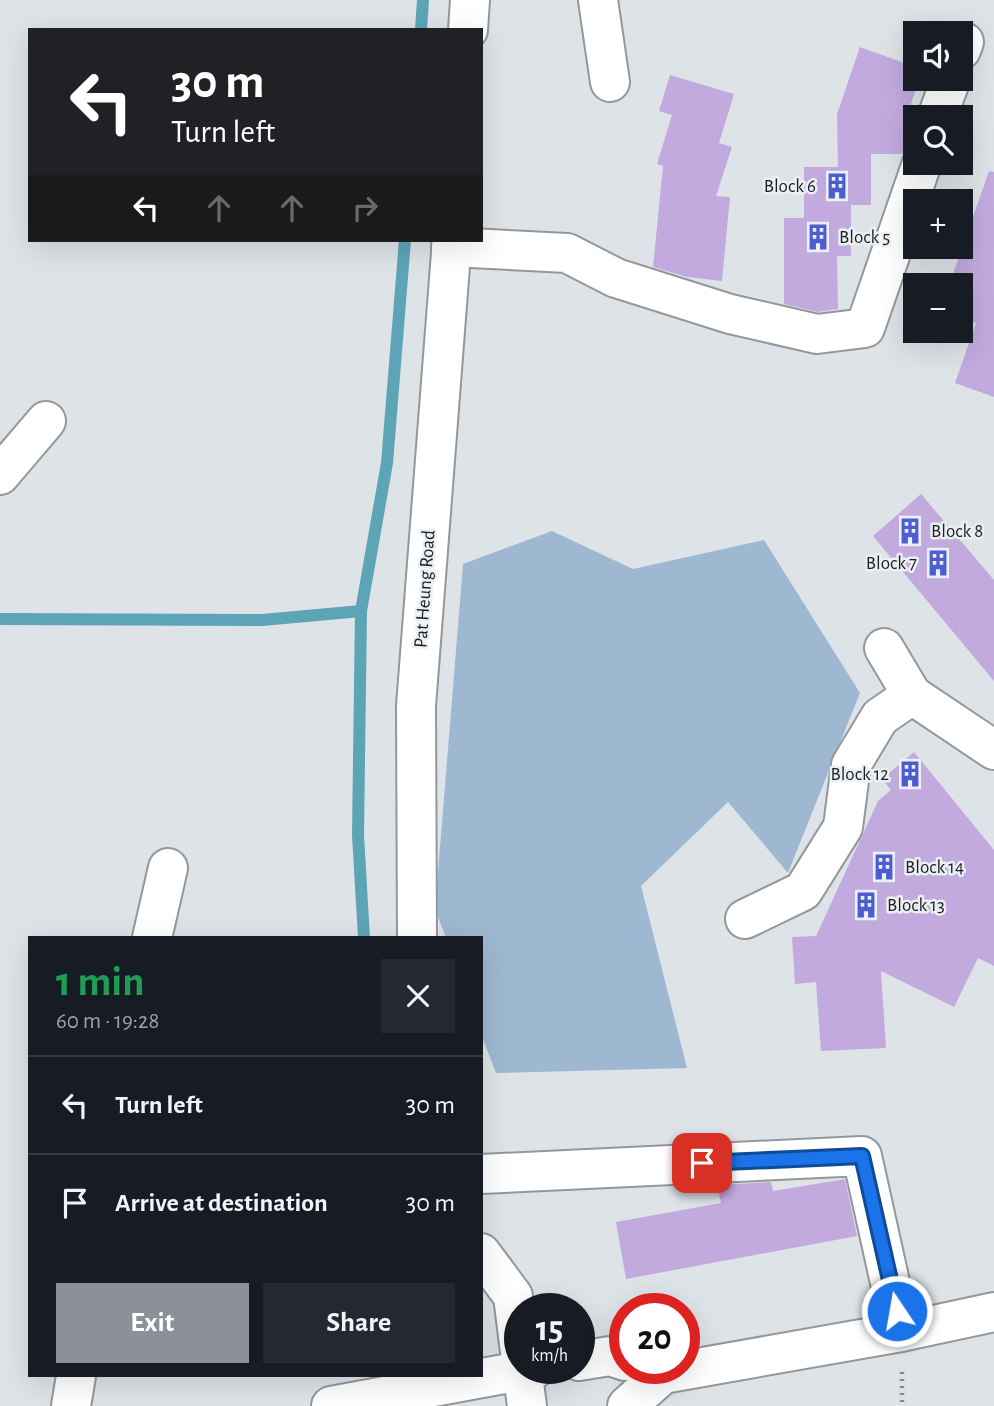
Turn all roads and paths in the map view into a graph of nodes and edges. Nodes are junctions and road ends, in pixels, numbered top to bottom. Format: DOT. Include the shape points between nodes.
graph roads {
  1 [pos="470,0"];
  2 [pos="598,0"];
  3 [pos="468,28"];
  4 [pos="610,82"];
  5 [pos="918,175"];
  6 [pos="452,244"];
  7 [pos="46,421"];
  8 [pos="0,475"];
  9 [pos="884,648"];
  10 [pos="912,695"];
  11 [pos="994,750"];
  12 [pos="168,868"];
  13 [pos="745,919"];
  14 [pos="152,936"];
  15 [pos="417,936"];
  16 [pos="483,1174"];
  17 [pos="483,1256"];
  18 [pos="511,1293"];
  19 [pos="994,1312"];
  20 [pos="901,1332"];
  21 [pos="700,1364"];
  22 [pos="76,1377"];
  23 [pos="504,1379"];
  24 [pos="644,1384"];
  25 [pos="474,1387"];
  26 [pos="71,1406"];
  27 [pos="331,1406"];
  28 [pos="627,1406"];
  1 -- 3 [label="main road"];
  2 -- 4 [label="main road"];
  5 -- 6 [label="main road" via="865,328 817,334 730,314 616,278 567,253"];
  6 -- 15 [label="main road, Pat Heung Road" via="416,706"];
  7 -- 8 [label="main road"];
  9 -- 10 [label="main road"];
  10 -- 11 [label="main road"];
  10 -- 13 [label="main road" via="880,717 851,765 843,827 803,891"];
  12 -- 14 [label="main road"];
  16 -- 20 [label="main road" via="862,1156"];
  17 -- 18 [label="main road"];
  19 -- 20 [label="main road"];
  20 -- 21 [label="main road"];
  22 -- 26 [label="main road"];
  23 -- 25 [label="main road"];
  24 -- 28 [label="main road"];
  25 -- 27 [label="main road"];
}
